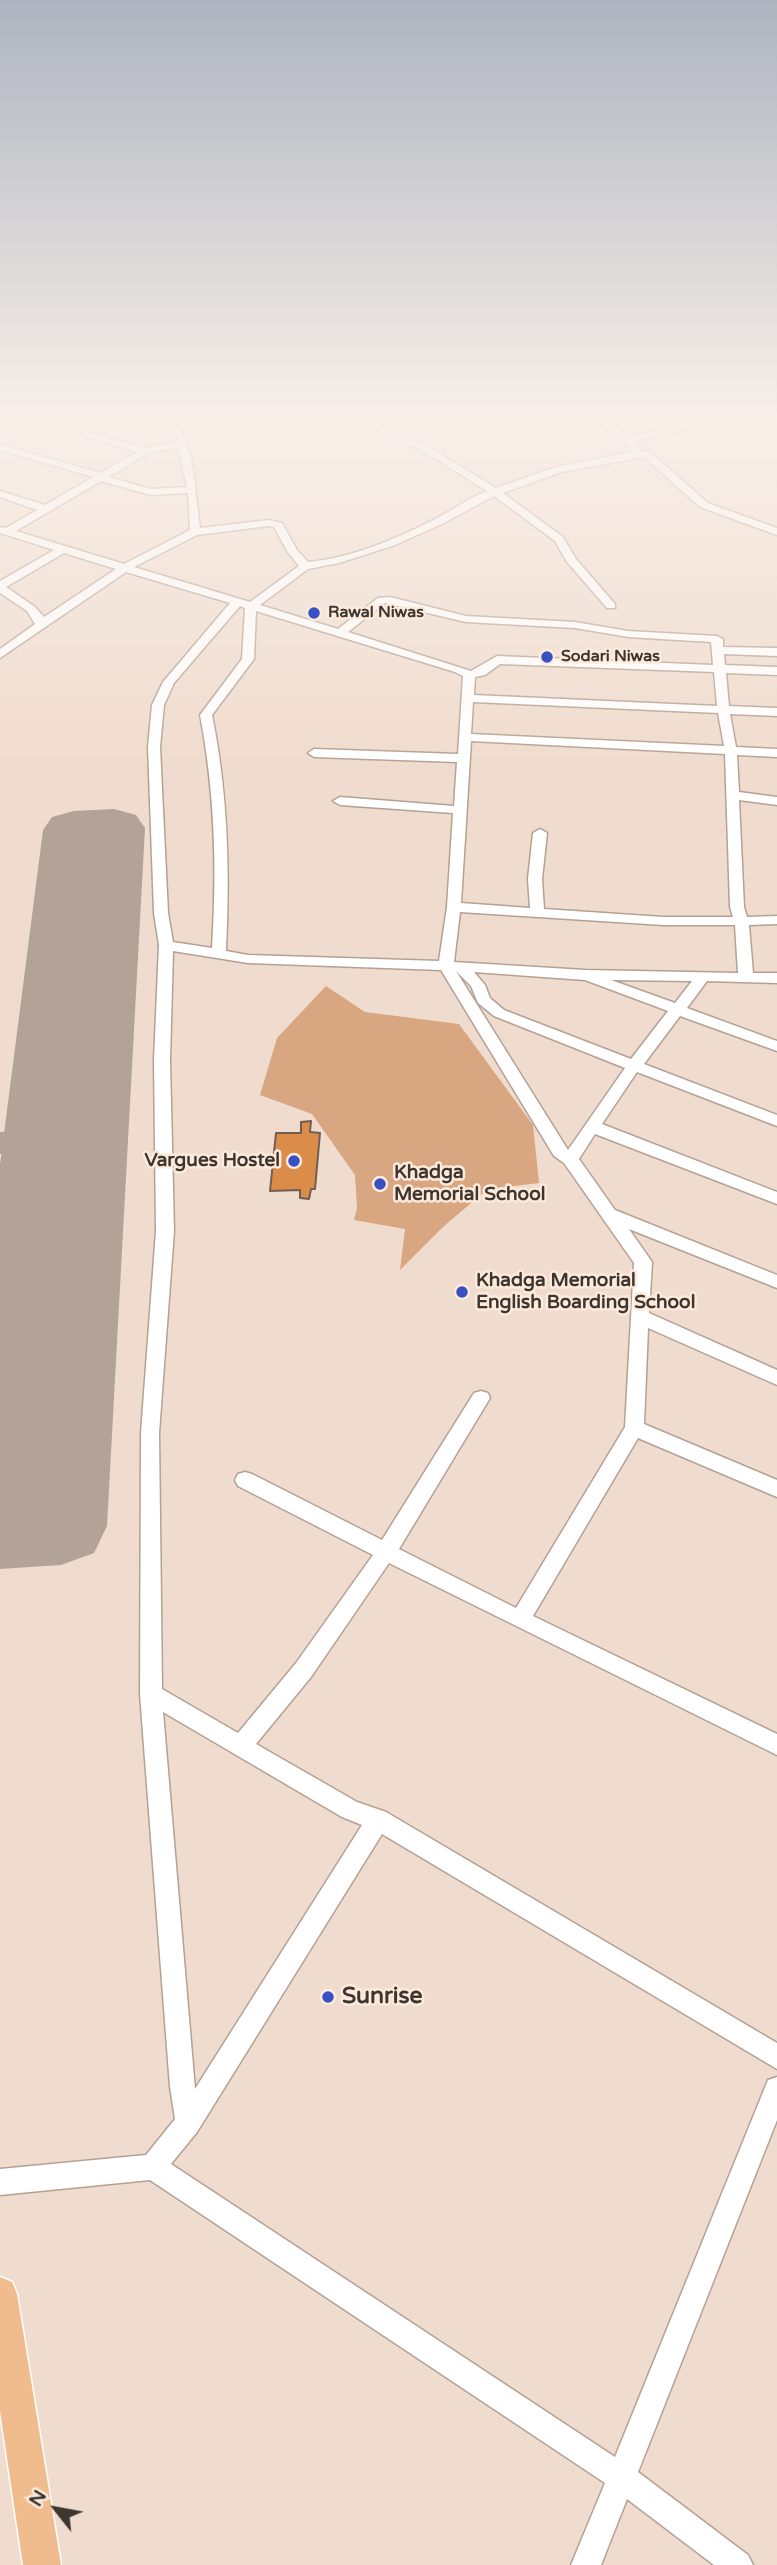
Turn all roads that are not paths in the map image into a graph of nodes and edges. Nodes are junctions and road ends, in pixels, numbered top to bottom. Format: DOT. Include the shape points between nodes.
graph roads {
  1 [pos="20,536"];
  2 [pos="186,536"];
  3 [pos="284,536"];
  4 [pos="405,536"];
  5 [pos="555,536"];
  6 [pos="65,548"];
  7 [pos="305,566"];
  8 [pos="128,568"];
  9 [pos="0,587"];
  10 [pos="237,602"];
  11 [pos="611,606"];
  12 [pos="251,607"];
  13 [pos="41,625"];
  14 [pos="339,633"];
  15 [pos="718,650"];
  16 [pos="777,652"];
  17 [pos="0,654"];
  18 [pos="720,669"];
  19 [pos="777,671"];
  20 [pos="469,675"];
  21 [pos="467,698"];
  22 [pos="723,708"];
  23 [pos="777,712"];
  24 [pos="464,737"];
  25 [pos="314,752"];
  26 [pos="731,752"];
  27 [pos="777,753"];
  28 [pos="463,758"];
  29 [pos="732,795"];
  30 [pos="340,801"];
  31 [pos="777,801"];
  32 [pos="460,810"];
  33 [pos="540,833"];
  34 [pos="454,908"];
  35 [pos="537,914"];
  36 [pos="777,920"];
  37 [pos="741,921"];
  38 [pos="166,945"];
  39 [pos="219,954"];
  40 [pos="454,967"];
  41 [pos="585,975"];
  42 [pos="702,978"];
  43 [pos="746,978"];
  44 [pos="777,978"];
  45 [pos="677,1011"];
  46 [pos="777,1046"];
  47 [pos="633,1067"];
  48 [pos="777,1121"];
  49 [pos="593,1127"];
  50 [pos="570,1159"];
  51 [pos="777,1198"];
  52 [pos="611,1214"];
  53 [pos="777,1282"];
  54 [pos="639,1317"];
  55 [pos="777,1378"];
  56 [pos="481,1398"];
  57 [pos="634,1428"];
  58 [pos="244,1480"];
  59 [pos="777,1489"];
  60 [pos="387,1553"];
  61 [pos="520,1620"];
  62 [pos="151,1694"];
  63 [pos="777,1745"];
  64 [pos="240,1746"];
  65 [pos="378,1820"];
  66 [pos="777,2057"];
  67 [pos="777,2089"];
  68 [pos="188,2123"];
  69 [pos="153,2167"];
  70 [pos="0,2182"];
  71 [pos="0,2294"];
  72 [pos="622,2478"];
  73 [pos="42,2565"];
  74 [pos="586,2565"];
  75 [pos="738,2565"];
  1 -- 6 [label="street"];
  2 -- 8 [label="street"];
  3 -- 7 [label="street"];
  4 -- 7 [label="street"];
  5 -- 11 [label="street"];
  6 -- 8 [label="street"];
  6 -- 9 [label="street"];
  7 -- 12 [label="street"];
  8 -- 10 [label="street"];
  8 -- 13 [label="street"];
  9 -- 13 [label="street" via="36,612"];
  10 -- 12 [label="street"];
  10 -- 38 [label="street" via="169,682 158,705 154,747"];
  12 -- 14 [label="street"];
  12 -- 39 [label="street" via="248,659 206,715 213,747 223,892"];
  13 -- 17 [label="street"];
  14 -- 15 [label="street" via="382,600 390,600 466,619 717,639"];
  14 -- 20 [label="street"];
  15 -- 16 [label="street"];
  15 -- 18 [label="street"];
  18 -- 19 [label="street"];
  18 -- 20 [label="street" via="498,660"];
  18 -- 22 [label="street"];
  20 -- 21 [label="street"];
  21 -- 22 [label="street"];
  21 -- 24 [label="street"];
  22 -- 23 [label="street"];
  22 -- 26 [label="street"];
  24 -- 26 [label="street"];
  24 -- 28 [label="street"];
  25 -- 28 [label="street"];
  26 -- 27 [label="street"];
  26 -- 29 [label="street"];
  28 -- 32 [label="street"];
  29 -- 31 [label="street"];
  29 -- 37 [label="street"];
  30 -- 32 [label="street"];
  32 -- 34 [label="street"];
  33 -- 35 [label="street"];
  34 -- 35 [label="street"];
  34 -- 40 [label="street"];
  35 -- 37 [label="street"];
  36 -- 37 [label="street"];
  37 -- 43 [label="street"];
  38 -- 39 [label="street"];
  38 -- 62 [label="street" via="162,1060 165,1231 150,1433"];
  39 -- 40 [label="street"];
  40 -- 41 [label="street"];
  40 -- 47 [label="street" via="478,985 489,1007"];
  40 -- 50 [label="street" via="522,1092 560,1152"];
  41 -- 42 [label="street"];
  41 -- 45 [label="street"];
  42 -- 43 [label="street"];
  42 -- 45 [label="street"];
  43 -- 44 [label="street"];
  45 -- 46 [label="street"];
  45 -- 47 [label="street"];
  47 -- 48 [label="street"];
  47 -- 49 [label="street"];
  49 -- 50 [label="street"];
  49 -- 51 [label="street"];
  50 -- 52 [label="street"];
  52 -- 53 [label="street"];
  52 -- 54 [label="street" via="643,1262"];
  54 -- 55 [label="street"];
  54 -- 57 [label="street"];
  56 -- 60 [label="street"];
  57 -- 59 [label="street"];
  57 -- 61 [label="street"];
  58 -- 60 [label="street"];
  60 -- 61 [label="street"];
  60 -- 64 [label="street" via="276,1709"];
  61 -- 63 [label="street"];
  62 -- 64 [label="street"];
  62 -- 68 [label="street"];
  64 -- 65 [label="street" via="350,1810"];
  65 -- 66 [label="street"];
  65 -- 68 [label="street"];
  67 -- 72 [label="street"];
  68 -- 69 [label="street"];
  69 -- 70 [label="street"];
  69 -- 72 [label="street"];
  71 -- 73 [label="main road"];
  72 -- 74 [label="street"];
  72 -- 75 [label="street"];
}
